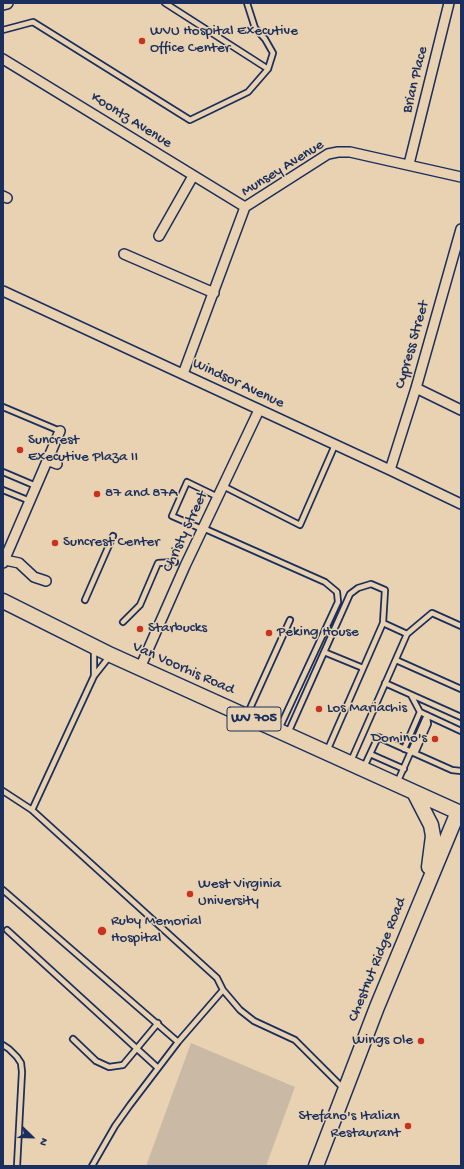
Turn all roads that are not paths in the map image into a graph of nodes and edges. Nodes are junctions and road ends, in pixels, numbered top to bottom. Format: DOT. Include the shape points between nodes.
graph roads {
  1 [pos="7,3"];
  2 [pos="165,3"];
  3 [pos="247,3"];
  4 [pos="449,3"];
  5 [pos="3,4"];
  6 [pos="3,30"];
  7 [pos="3,59"];
  8 [pos="268,69"];
  9 [pos="409,164"];
  10 [pos="193,176"];
  11 [pos="461,177"];
  12 [pos="245,207"];
  13 [pos="461,229"];
  14 [pos="159,236"];
  15 [pos="124,254"];
  16 [pos="3,291"];
  17 [pos="214,292"];
  18 [pos="183,374"];
  19 [pos="416,388"];
  20 [pos="3,408"];
  21 [pos="259,410"];
  22 [pos="461,410"];
  23 [pos="60,431"];
  24 [pos="335,445"];
  25 [pos="47,460"];
  26 [pos="57,464"];
  27 [pos="390,470"];
  28 [pos="3,472"];
  29 [pos="36,486"];
  30 [pos="223,486"];
  31 [pos="4,492"];
  32 [pos="218,497"];
  33 [pos="30,501"];
  34 [pos="461,504"];
  35 [pos="203,529"];
  36 [pos="113,536"];
  37 [pos="4,561"];
  38 [pos="175,562"];
  39 [pos="46,581"];
  40 [pos="85,600"];
  41 [pos="3,601"];
  42 [pos="290,620"];
  43 [pos="124,622"];
  44 [pos="383,623"];
  45 [pos="461,626"];
  46 [pos="407,634"];
  47 [pos="93,646"];
  48 [pos="324,652"];
  49 [pos="111,655"];
  50 [pos="396,660"];
  51 [pos="140,668"];
  52 [pos="363,668"];
  53 [pos="94,676"];
  54 [pos="385,683"];
  55 [pos="461,689"];
  56 [pos="410,694"];
  57 [pos="420,712"];
  58 [pos="427,715"];
  59 [pos="247,716"];
  60 [pos="461,716"];
  61 [pos="461,731"];
  62 [pos="283,733"];
  63 [pos="404,749"];
  64 [pos="326,752"];
  65 [pos="411,752"];
  66 [pos="370,754"];
  67 [pos="350,763"];
  68 [pos="363,769"];
  69 [pos="404,769"];
  70 [pos="460,771"];
  71 [pos="397,784"];
  72 [pos="3,791"];
  73 [pos="414,792"];
  74 [pos="32,810"];
  75 [pos="460,810"];
  76 [pos="426,885"];
  77 [pos="3,890"];
  78 [pos="7,930"];
  79 [pos="223,990"];
  80 [pos="158,1024"];
  81 [pos="72,1039"];
  82 [pos="178,1042"];
  83 [pos="3,1045"];
  84 [pos="137,1049"];
  85 [pos="158,1068"];
  86 [pos="346,1090"];
  87 [pos="17,1166"];
  88 [pos="92,1166"];
  89 [pos="316,1166"];
  1 -- 5 [label="street"];
  2 -- 8 [label="lane"];
  3 -- 8 [label="lane" via="255,28 273,53"];
  4 -- 9 [label="street, Brian Place"];
  6 -- 8 [label="lane" via="33,22 190,120 248,92"];
  7 -- 10 [label="street, Koontz Avenue"];
  9 -- 11 [label="street, Munsey Avenue"];
  9 -- 12 [label="street, Munsey Avenue" via="350,152 328,154"];
  10 -- 12 [label="street, Koontz Avenue"];
  10 -- 14 [label="street"];
  12 -- 17 [label="street, Munsey Avenue"];
  13 -- 19 [label="street, Cypress Street"];
  15 -- 17 [label="street"];
  16 -- 18 [label="street, Windsor Avenue"];
  17 -- 18 [label="street, Munsey Avenue"];
  18 -- 21 [label="street, Windsor Avenue"];
  19 -- 22 [label="street"];
  19 -- 27 [label="street, Cypress Street"];
  20 -- 23 [label="lane"];
  21 -- 24 [label="street, Windsor Avenue"];
  21 -- 30 [label="street, Christy Street"];
  23 -- 25 [label="street"];
  24 -- 27 [label="street, Windsor Avenue"];
  24 -- 30 [label="lane" via="300,525"];
  25 -- 26 [label="street"];
  25 -- 29 [label="street"];
  27 -- 34 [label="street, Windsor Avenue"];
  28 -- 29 [label="lane"];
  29 -- 33 [label="street"];
  30 -- 32 [label="street, Christy Street"];
  31 -- 33 [label="lane"];
  32 -- 35 [label="street, Christy Street"];
  32 -- 35 [label="lane" via="187,482 172,516"];
  33 -- 37 [label="street"];
  35 -- 51 [label="street, Christy Street"];
  35 -- 62 [label="lane" via="325,582 337,592 338,602"];
  36 -- 40 [label="lane"];
  37 -- 39 [label="street" via="19,562 34,577"];
  38 -- 43 [label="lane" via="158,563 140,605"];
  41 -- 47 [label="main road, Van Voorhis Road / WV 705"];
  42 -- 59 [label="lane"];
  44 -- 46 [label="lane"];
  44 -- 48 [label="lane" via="385,590 371,584 358,588 350,594"];
  44 -- 52 [label="lane"];
  45 -- 46 [label="lane" via="432,613"];
  46 -- 50 [label="lane"];
  47 -- 49 [label="main road, Van Voorhis Road / WV 705"];
  47 -- 53 [label="lane"];
  48 -- 52 [label="lane"];
  48 -- 62 [label="lane"];
  49 -- 51 [label="main road, Van Voorhis Road / WV 705"];
  49 -- 53 [label="lane"];
  50 -- 54 [label="lane"];
  50 -- 55 [label="lane"];
  51 -- 59 [label="main road, Van Voorhis Road / WV 705"];
  52 -- 64 [label="lane"];
  53 -- 74 [label="lane"];
  54 -- 56 [label="lane"];
  54 -- 67 [label="lane"];
  56 -- 57 [label="lane"];
  56 -- 60 [label="lane"];
  57 -- 58 [label="lane"];
  57 -- 63 [label="lane"];
  58 -- 61 [label="lane"];
  58 -- 65 [label="lane" via="428,724 416,751"];
  59 -- 62 [label="main road, Van Voorhis Road / WV 705"];
  62 -- 64 [label="main road, Van Voorhis Road / WV 705"];
  63 -- 65 [label="lane"];
  63 -- 66 [label="lane" via="378,737"];
  64 -- 67 [label="main road, Van Voorhis Road / WV 705"];
  65 -- 69 [label="lane"];
  65 -- 70 [label="lane"];
  66 -- 68 [label="lane"];
  66 -- 69 [label="lane"];
  67 -- 68 [label="main road, Van Voorhis Road / WV 705"];
  68 -- 71 [label="main road, Van Voorhis Road / WV 705"];
  69 -- 71 [label="lane"];
  71 -- 73 [label="main road, Van Voorhis Road / WV 705"];
  72 -- 74 [label="lane"];
  73 -- 75 [label="main road, Van Voorhis Road / WV 705"];
  73 -- 76 [label="main road" via="429,819 433,836"];
  74 -- 79 [label="lane" via="217,978"];
  75 -- 76 [label="main road, Chestnut Ridge Road / WV 705"];
  76 -- 86 [label="main road, Chestnut Ridge Road / WV 705"];
  77 -- 80 [label="lane"];
  78 -- 84 [label="lane"];
  79 -- 82 [label="lane"];
  79 -- 86 [label="lane" via="240,1010 254,1021 295,1040"];
  80 -- 82 [label="lane"];
  80 -- 84 [label="lane"];
  81 -- 84 [label="lane" via="96,1061 109,1067 123,1064"];
  82 -- 85 [label="lane"];
  83 -- 87 [label="lane" via="17,1057 22,1072"];
  84 -- 85 [label="lane"];
  85 -- 88 [label="lane" via="115,1126"];
  86 -- 89 [label="main road, Chestnut Ridge Road / WV 705"];
}
